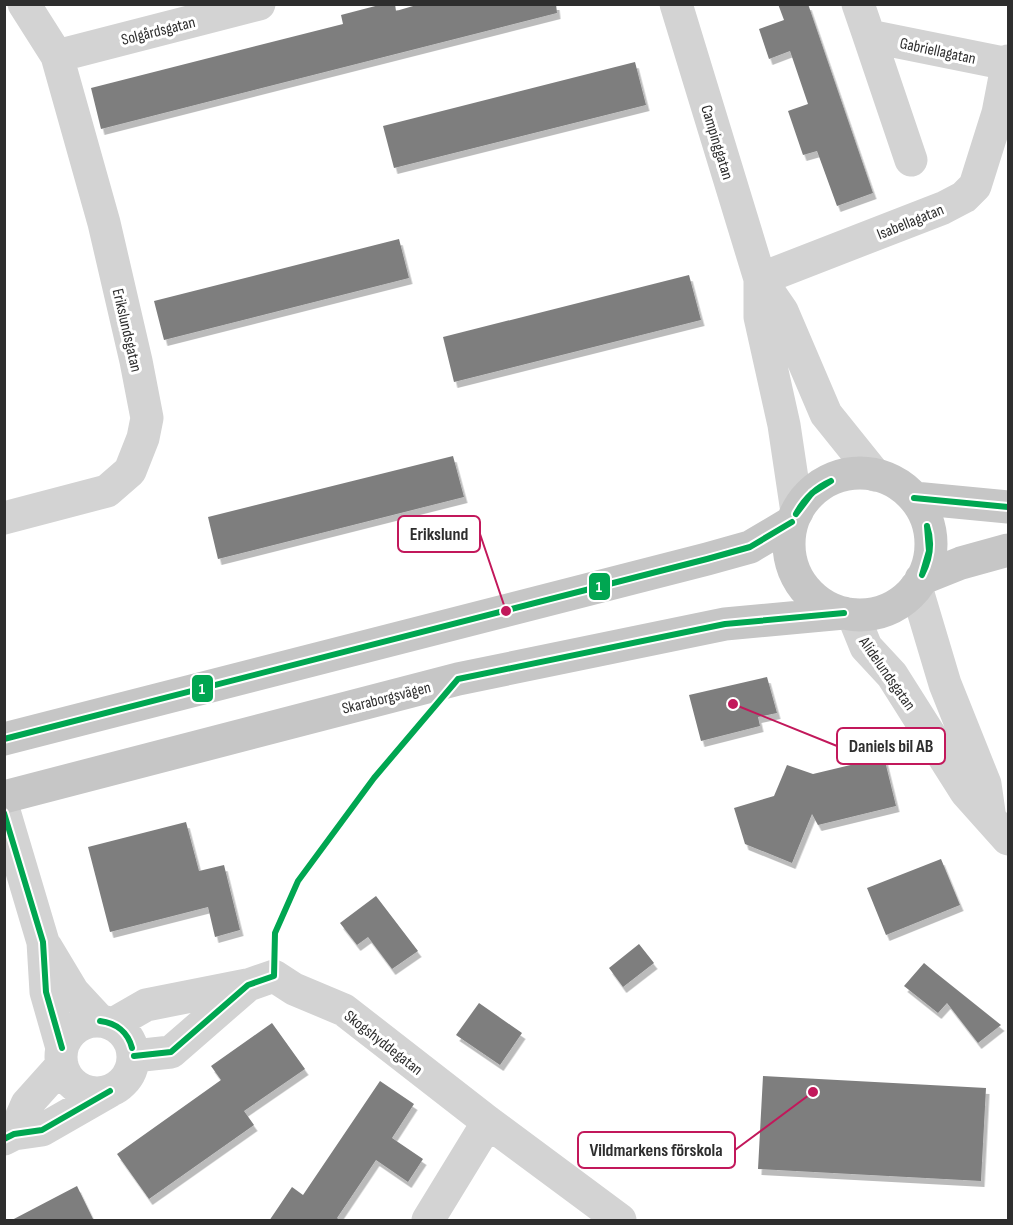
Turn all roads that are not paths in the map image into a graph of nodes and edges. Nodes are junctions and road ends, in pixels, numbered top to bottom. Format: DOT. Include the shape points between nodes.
graph roads {
  1 [pos="24,4"];
  2 [pos="259,4"];
  3 [pos="676,4"];
  4 [pos="858,4"];
  5 [pos="869,36"];
  6 [pos="57,56"];
  7 [pos="1008,63"];
  8 [pos="1003,112"];
  9 [pos="911,160"];
  10 [pos="760,279"];
  11 [pos="875,475"];
  12 [pos="914,498"];
  13 [pos="1008,507"];
  14 [pos="794,517"];
  15 [pos="4,518"];
  16 [pos="1008,550"];
  17 [pos="918,583"];
  18 [pos="848,614"];
  19 [pos="4,739"];
  20 [pos="4,797"];
  21 [pos="4,811"];
  22 [pos="999,828"];
  23 [pos="17,892"];
  24 [pos="43,942"];
  25 [pos="248,985"];
  26 [pos="106,1022"];
  27 [pos="134,1056"];
  28 [pos="62,1057"];
  29 [pos="110,1091"];
  30 [pos="488,1122"];
  31 [pos="9,1137"];
  32 [pos="428,1221"];
  33 [pos="620,1221"];
  1 -- 6 [label="street, Erikslundsgatan"];
  2 -- 6 [label="street, Solgårdsgatan"];
  3 -- 10 [label="street, Campinggatan"];
  4 -- 5 [label="street, Gabriellagatan"];
  5 -- 7 [label="street, Gabriellagatan"];
  5 -- 9 [label="street, Gabriellagatan"];
  6 -- 15 [label="street, Erikslundsgatan" via="104,223 147,418 130,471 107,491"];
  7 -- 8 [label="street, Isabellagatan"];
  8 -- 10 [label="street, Isabellagatan" via="975,186 964,197"];
  10 -- 11 [label="street, Campinggatan" via="783,310 826,414"];
  10 -- 14 [label="street, Campinggatan" via="760,317 784,425"];
  11 -- 12 [label="main road" via="896,483"];
  11 -- 14 [label="main road" via="852,474 832,479 815,489"];
  12 -- 13 [label="main road"];
  12 -- 17 [label="main road" via="930,538 929,556"];
  14 -- 18 [label="main road" via="789,542 796,575 818,601"];
  14 -- 19 [label="main road" via="750,547"];
  16 -- 17 [label="main road" via="961,563"];
  17 -- 18 [label="main road" via="903,600 888,609"];
  17 -- 22 [label="street, Alidelundsgatan" via="945,684"];
  18 -- 20 [label="main road, Skaraborgsvägen" via="725,624 458,679"];
  18 -- 22 [label="street, Alidelundsgatan" via="866,647 892,675 966,792"];
  21 -- 23 [label="street"];
  23 -- 24 [label="street"];
  24 -- 26 [label="street" via="73,992"];
  24 -- 28 [label="street" via="46,992"];
  25 -- 26 [label="street" via="146,1005"];
  25 -- 27 [label="street, Skogshyddegatan" via="171,1052"];
  25 -- 30 [label="street, Skogshyddegatan" via="274,976 340,1007"];
  26 -- 27 [label="street" via="124,1032"];
  26 -- 28 [label="street" via="87,1022 76,1028 67,1036"];
  27 -- 29 [label="street" via="125,1081"];
  28 -- 29 [label="street" via="67,1076 75,1085 86,1091"];
  28 -- 31 [label="street" via="27,1104"];
  29 -- 31 [label="street" via="42,1130"];
  30 -- 32 [label="street"];
  30 -- 33 [label="street, Skogshyddegatan"];
}
